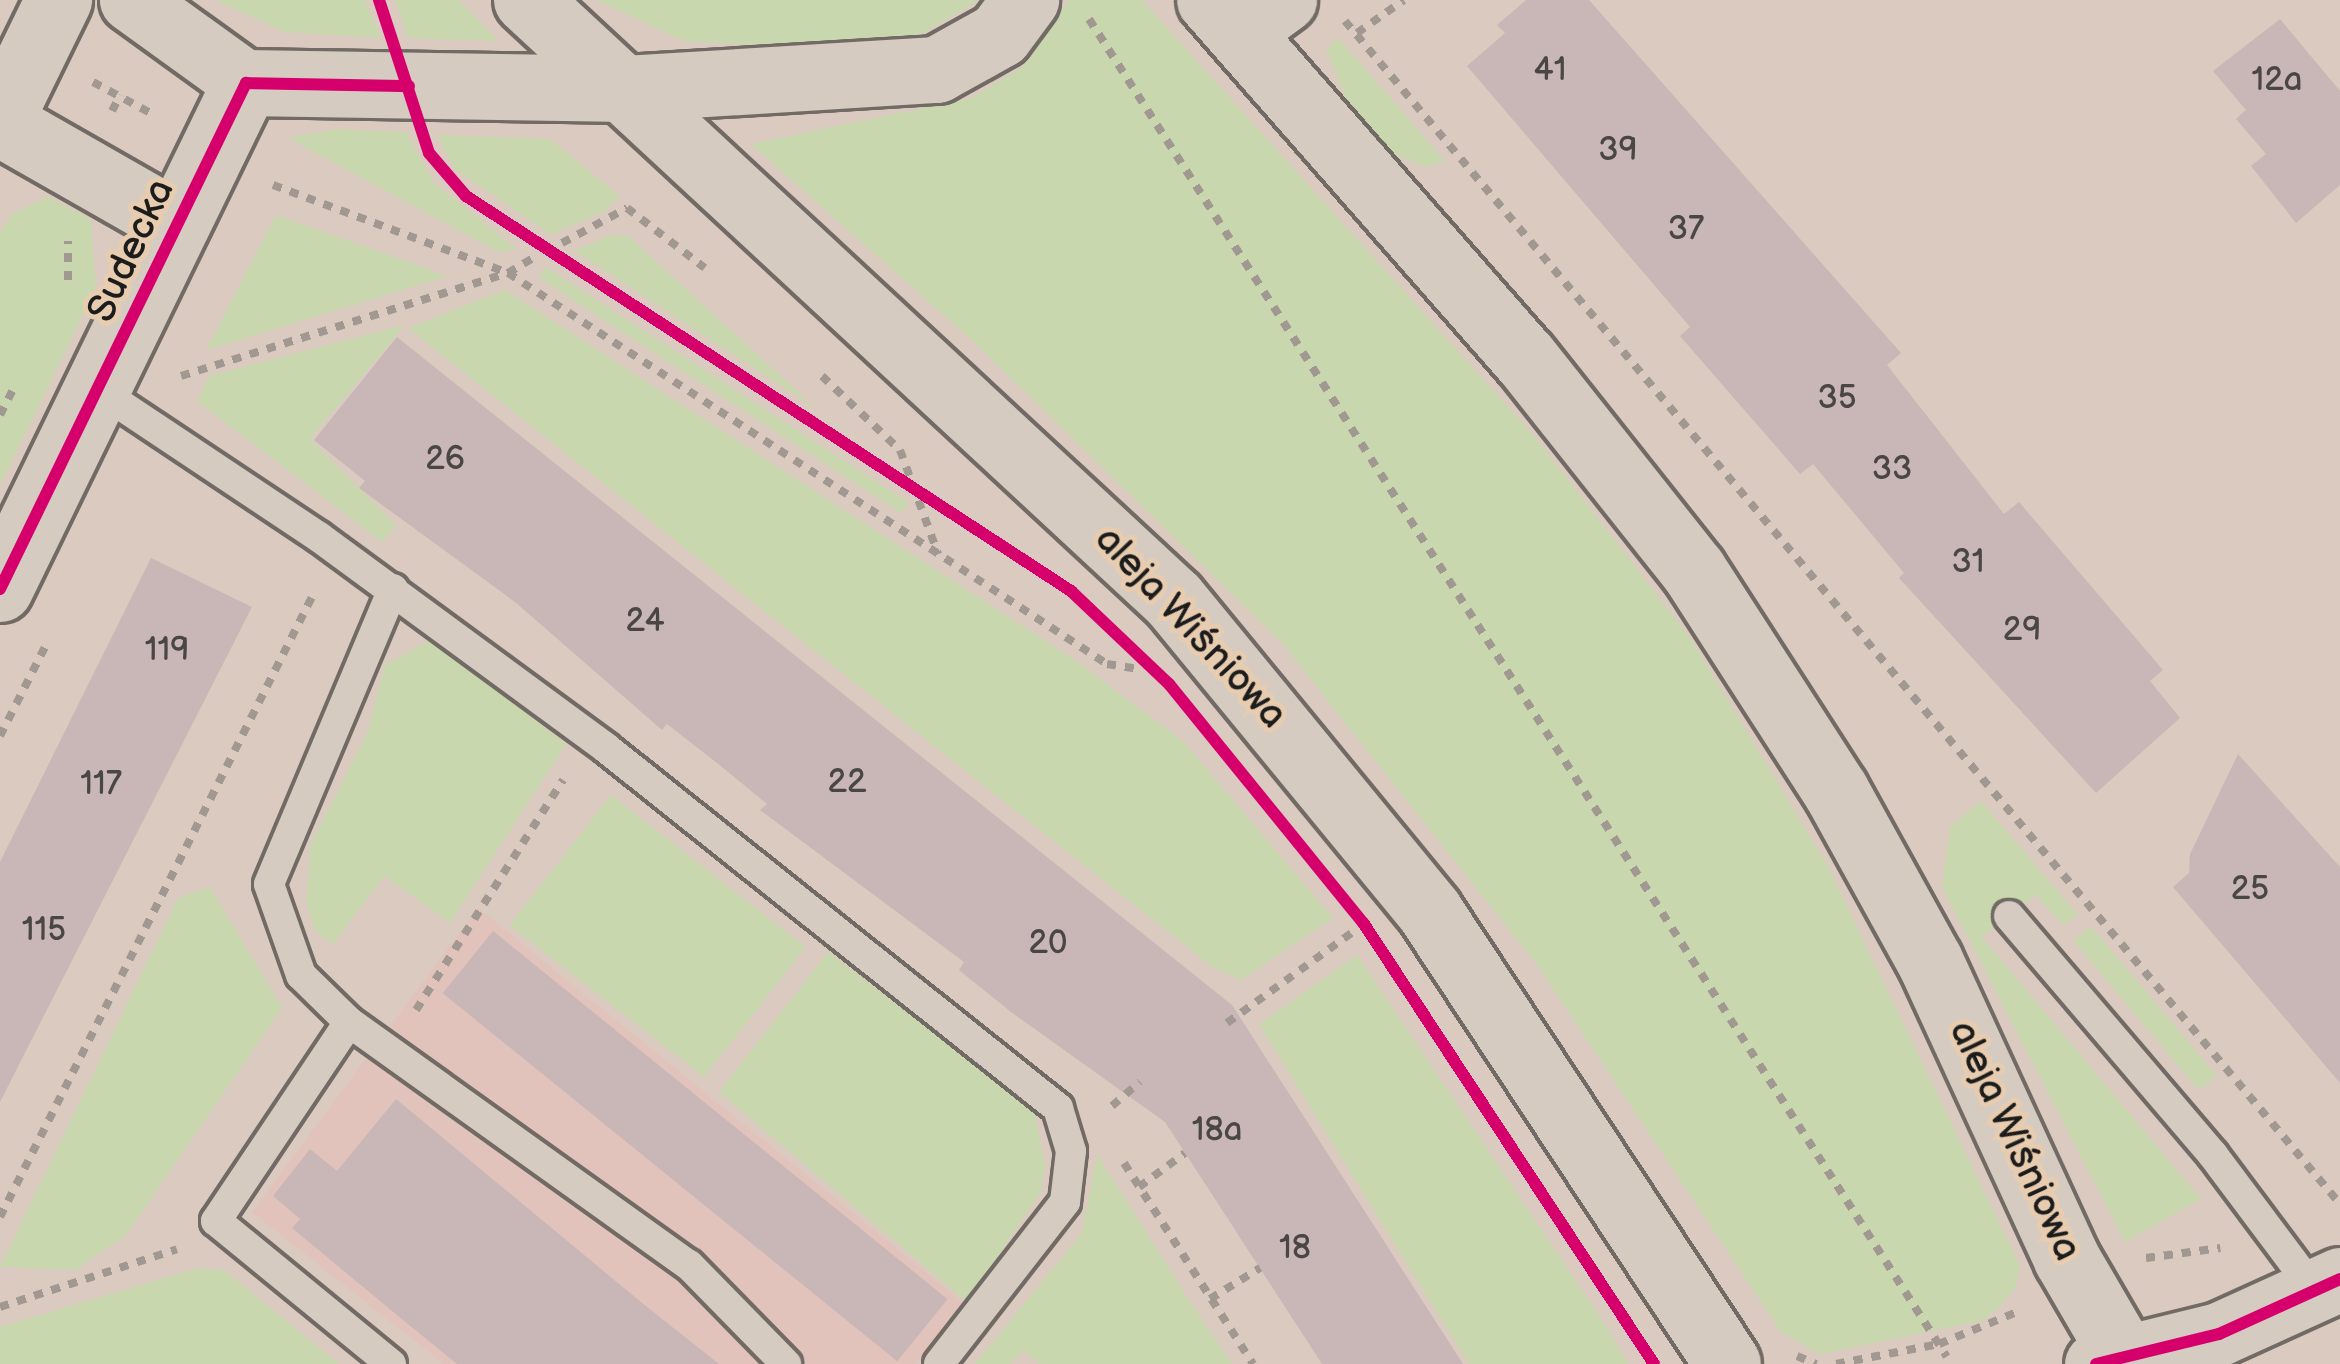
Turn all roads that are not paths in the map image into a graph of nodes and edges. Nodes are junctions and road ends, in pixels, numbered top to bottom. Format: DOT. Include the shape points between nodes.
graph roads {
  1 [pos="59,0"];
  2 [pos="131,0"];
  3 [pos="527,0"];
  4 [pos="1055,7"];
  5 [pos="1266,10"];
  6 [pos="246,83"];
  7 [pos="625,89"];
  8 [pos="0,122"];
  9 [pos="177,224"];
  10 [pos="100,391"];
  11 [pos="0,589"];
  12 [pos="393,589"];
  13 [pos="2009,916"];
  14 [pos="349,1022"];
  15 [pos="2327,1285"];
  16 [pos="2116,1362"];
  17 [pos="391,1364"];
  18 [pos="786,1364"];
  19 [pos="939,1364"];
  20 [pos="1728,1364"];
  1 -- 8 [label="main road"];
  2 -- 6 [label="street"];
  3 -- 7 [label="main road, aleja Wiśniowa"];
  4 -- 7 [label="main road" via="937,70"];
  5 -- 16 [label="main road, aleja Wiśniowa" via="1731,627 1836,791 1930,961"];
  6 -- 7 [label="main road"];
  6 -- 9 [label="main road, Sudecka"];
  7 -- 20 [label="main road, aleja Wiśniowa" via="1174,600 1430,912"];
  8 -- 9 [label="main road"];
  9 -- 10 [label="main road, Sudecka"];
  10 -- 11 [label="main road, Sudecka"];
  10 -- 12 [label="lane"];
  12 -- 14 [label="lane" via="269,884 301,975"];
  12 -- 19 [label="lane" via="1058,1108 1071,1151 1065,1202"];
  13 -- 15 [label="lane"];
  14 -- 17 [label="lane" via="216,1221"];
  14 -- 18 [label="lane" via="689,1265"];
  15 -- 16 [label="street" via="2218,1334"];
}
